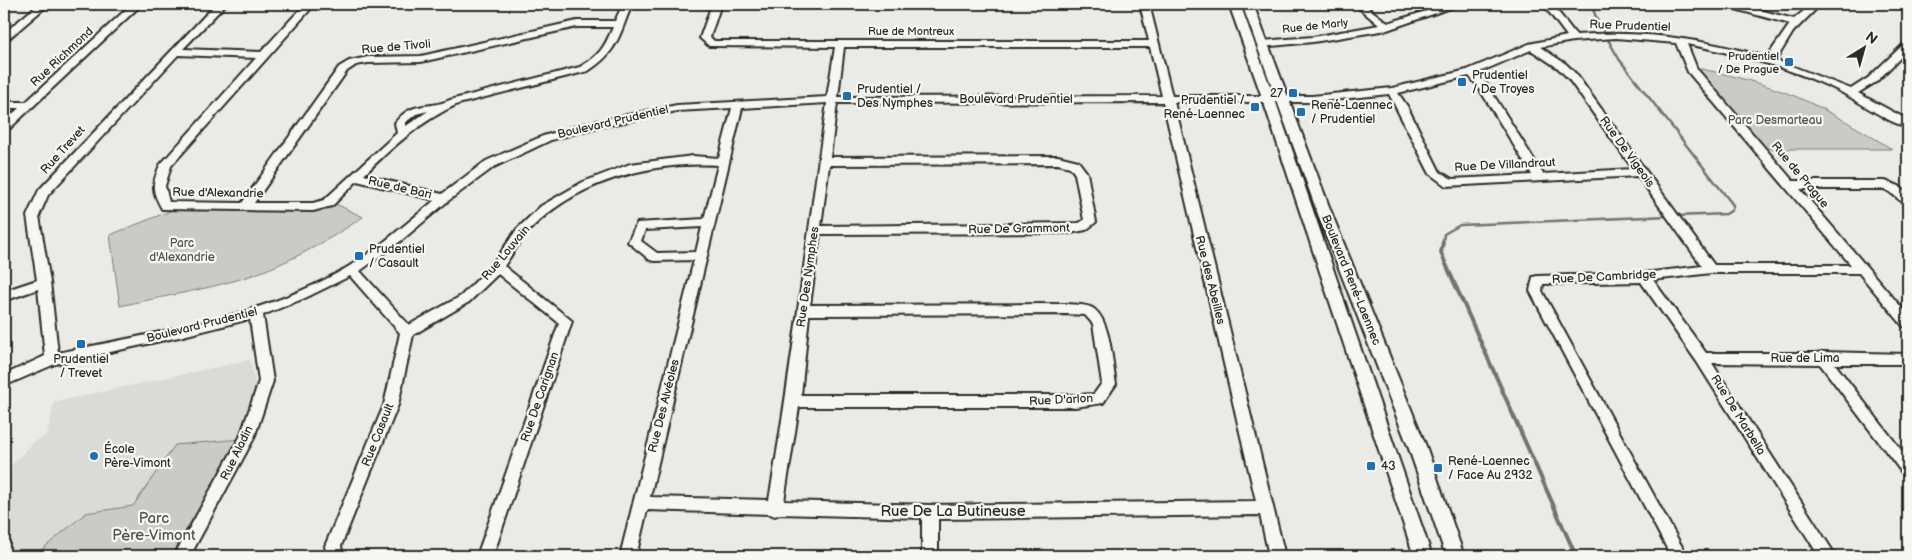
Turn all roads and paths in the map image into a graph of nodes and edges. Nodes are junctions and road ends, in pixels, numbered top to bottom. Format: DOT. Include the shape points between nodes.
graph roads {
  1 [pos="44,4"];
  2 [pos="137,4"];
  3 [pos="221,4"];
  4 [pos="310,4"];
  5 [pos="627,4"];
  6 [pos="716,4"];
  7 [pos="1145,4"];
  8 [pos="1234,4"];
  9 [pos="1247,4"];
  10 [pos="1358,4"];
  11 [pos="1457,4"];
  12 [pos="1547,4"];
  13 [pos="1727,4"];
  14 [pos="1817,4"];
  15 [pos="1795,22"];
  16 [pos="619,24"];
  17 [pos="1387,27"];
  18 [pos="4,38"];
  19 [pos="1573,38"];
  20 [pos="1680,40"];
  21 [pos="840,44"];
  22 [pos="1154,44"];
  23 [pos="1262,44"];
  24 [pos="1908,45"];
  25 [pos="1532,46"];
  26 [pos="175,52"];
  27 [pos="264,55"];
  28 [pos="1770,61"];
  29 [pos="1471,72"];
  30 [pos="1392,91"];
  31 [pos="1852,93"];
  32 [pos="1166,99"];
  33 [pos="833,100"];
  34 [pos="1276,100"];
  35 [pos="738,104"];
  36 [pos="4,105"];
  37 [pos="28,105"];
  38 [pos="1908,124"];
  39 [pos="4,128"];
  40 [pos="824,161"];
  41 [pos="724,162"];
  42 [pos="1641,172"];
  43 [pos="356,177"];
  44 [pos="1539,177"];
  45 [pos="1790,185"];
  46 [pos="444,198"];
  47 [pos="1908,201"];
  48 [pos="245,207"];
  49 [pos="709,223"];
  50 [pos="814,230"];
  51 [pos="701,256"];
  52 [pos="497,267"];
  53 [pos="1711,269"];
  54 [pos="1862,269"];
  55 [pos="352,270"];
  56 [pos="1644,277"];
  57 [pos="44,282"];
  58 [pos="4,296"];
  59 [pos="803,310"];
  60 [pos="256,313"];
  61 [pos="1908,323"];
  62 [pos="407,332"];
  63 [pos="1822,357"];
  64 [pos="1702,358"];
  65 [pos="52,359"];
  66 [pos="1908,359"];
  67 [pos="4,382"];
  68 [pos="793,401"];
  69 [pos="1903,455"];
  70 [pos="1908,470"];
  71 [pos="641,503"];
  72 [pos="1266,508"];
  73 [pos="775,509"];
  74 [pos="930,512"];
  75 [pos="182,556"];
  76 [pos="335,556"];
  77 [pos="485,556"];
  78 [pos="628,556"];
  79 [pos="930,556"];
  80 [pos="1277,556"];
  81 [pos="1423,556"];
  82 [pos="1455,556"];
  83 [pos="1679,556"];
  84 [pos="1828,556"];
  1 -- 18 [label="street"];
  2 -- 37 [label="street, Rue Richmond"];
  3 -- 26 [label="street, Rue Trevet"];
  4 -- 27 [label="street"];
  5 -- 16 [label="street, Rue d'Alexandrie"];
  6 -- 21 [label="street, Rue de Montreux" via="705,38 712,44"];
  7 -- 22 [label="street, Rue des Abeilles"];
  8 -- 34 [label="street, Boulevard René-Laennec"];
  9 -- 23 [label="street, Boulevard René-Laennec"];
  10 -- 17 [label="street"];
  11 -- 17 [label="street, Rue de Marly"];
  12 -- 19 [label="street"];
  13 -- 15 [label="street"];
  14 -- 15 [label="street"];
  15 -- 28 [label="street" via="1784,34"];
  16 -- 43 [label="street, Rue d'Alexandrie" via="609,48 600,59 584,69 439,108 403,134"];
  16 -- 48 [label="street, Rue de Tivoli" via="577,24 421,59 353,63 343,69"];
  17 -- 23 [label="street, Rue de Marly" via="1322,40"];
  19 -- 20 [label="street, Rue Prudentiel" via="1616,35"];
  19 -- 25 [label="street, Rue Prudentiel"];
  20 -- 28 [label="street, Rue Prudentiel"];
  20 -- 45 [label="street, Rue de Prague" via="1692,70"];
  21 -- 22 [label="street, Rue de Montreux"];
  21 -- 33 [label="street, Rue Des Nymphes"];
  22 -- 32 [label="street, Rue des Abeilles"];
  23 -- 34 [label="street, Boulevard René-Laennec"];
  24 -- 31 [label="street" via="1872,80"];
  25 -- 29 [label="street, Rue Prudentiel"];
  25 -- 42 [label="street, Rue De Vigeois" via="1572,76"];
  26 -- 27 [label="street"];
  26 -- 57 [label="street, Rue Trevet" via="43,193 34,216"];
  27 -- 48 [label="street, Rue d'Alexandrie" via="166,165 158,187 166,206"];
  28 -- 31 [label="street, Rue Prudentiel"];
  29 -- 30 [label="street, Rue Prudentiel"];
  29 -- 44 [label="street" via="1485,89"];
  30 -- 34 [label="street, Rue Prudentiel"];
  30 -- 44 [label="street, Rue De Villandraut" via="1436,174 1450,183"];
  31 -- 38 [label="street, Rue Prudentiel"];
  32 -- 33 [label="street, Boulevard Prudentiel"];
  32 -- 34 [label="street, Boulevard Prudentiel"];
  32 -- 72 [label="street, Rue des Abeilles"];
  33 -- 35 [label="street, Boulevard Prudentiel"];
  33 -- 40 [label="street, Rue Des Nymphes"];
  34 -- 81 [label="street, Boulevard René-Laennec"];
  34 -- 82 [label="street, Boulevard René-Laennec" via="1417,446"];
  35 -- 41 [label="street, Rue Des Alvéoles"];
  35 -- 46 [label="street, Boulevard Prudentiel" via="676,108 547,138 490,164"];
  36 -- 37 [label="street"];
  37 -- 39 [label="street, Rue Richmond"];
  40 -- 50 [label="street, Rue Des Nymphes"];
  40 -- 50 [label="street, Rue De Grammont" via="1058,160 1074,164 1081,173 1090,222 1070,229"];
  41 -- 49 [label="street, Rue Des Alvéoles"];
  41 -- 52 [label="street, Rue Louvain" via="693,160 630,168 587,184 545,210 521,232"];
  42 -- 44 [label="street, Rue De Villandraut"];
  42 -- 53 [label="street, Rue De Vigeois"];
  43 -- 46 [label="street, Rue de Bari"];
  43 -- 48 [label="street, Rue d'Alexandrie" via="328,203 313,207"];
  45 -- 47 [label="street" via="1884,185 1895,189"];
  45 -- 54 [label="street, Rue de Prague"];
  46 -- 55 [label="street, Boulevard Prudentiel"];
  49 -- 51 [label="street, Rue Des Alvéoles"];
  49 -- 51 [label="street" via="641,226 634,242 654,257"];
  50 -- 59 [label="street, Rue Des Nymphes"];
  51 -- 71 [label="street, Rue Des Alvéoles"];
  52 -- 62 [label="street, Rue Louvain" via="465,299"];
  52 -- 77 [label="street, Rue De Carignan" via="566,321"];
  53 -- 54 [label="street, Rue De Cambridge"];
  53 -- 56 [label="street, Rue De Cambridge"];
  54 -- 61 [label="street, Rue de Prague"];
  55 -- 60 [label="street, Boulevard Prudentiel"];
  55 -- 62 [label="street"];
  56 -- 64 [label="street, Rue De Marbella"];
  56 -- 83 [label="street, Rue De Cambridge" via="1537,280 1536,291"];
  57 -- 58 [label="street"];
  57 -- 65 [label="street, Rue Trevet"];
  59 -- 68 [label="street, Rue Des Nymphes"];
  59 -- 68 [label="street, Rue D'arlon" via="1090,311 1099,323 1109,384 1098,399 1075,401"];
  60 -- 65 [label="street, Boulevard Prudentiel"];
  60 -- 75 [label="street, Rue Aladin" via="266,381 247,438"];
  62 -- 76 [label="street, Rue Casault" via="391,406 333,546"];
  63 -- 64 [label="street, Rue de Lima"];
  63 -- 66 [label="street, Rue de Lima"];
  63 -- 69 [label="street"];
  64 -- 84 [label="street, Rue De Marbella"];
  65 -- 67 [label="street, Boulevard Prudentiel"];
  68 -- 73 [label="street, Rue Des Nymphes"];
  69 -- 70 [label="street"];
  71 -- 73 [label="street, Rue De La Butineuse"];
  71 -- 78 [label="street, Rue Des Alvéoles"];
  72 -- 74 [label="street, Rue De La Butineuse"];
  72 -- 80 [label="street, Rue des Abeilles"];
  73 -- 74 [label="street, Rue De La Butineuse"];
  74 -- 79 [label="street"];
}
